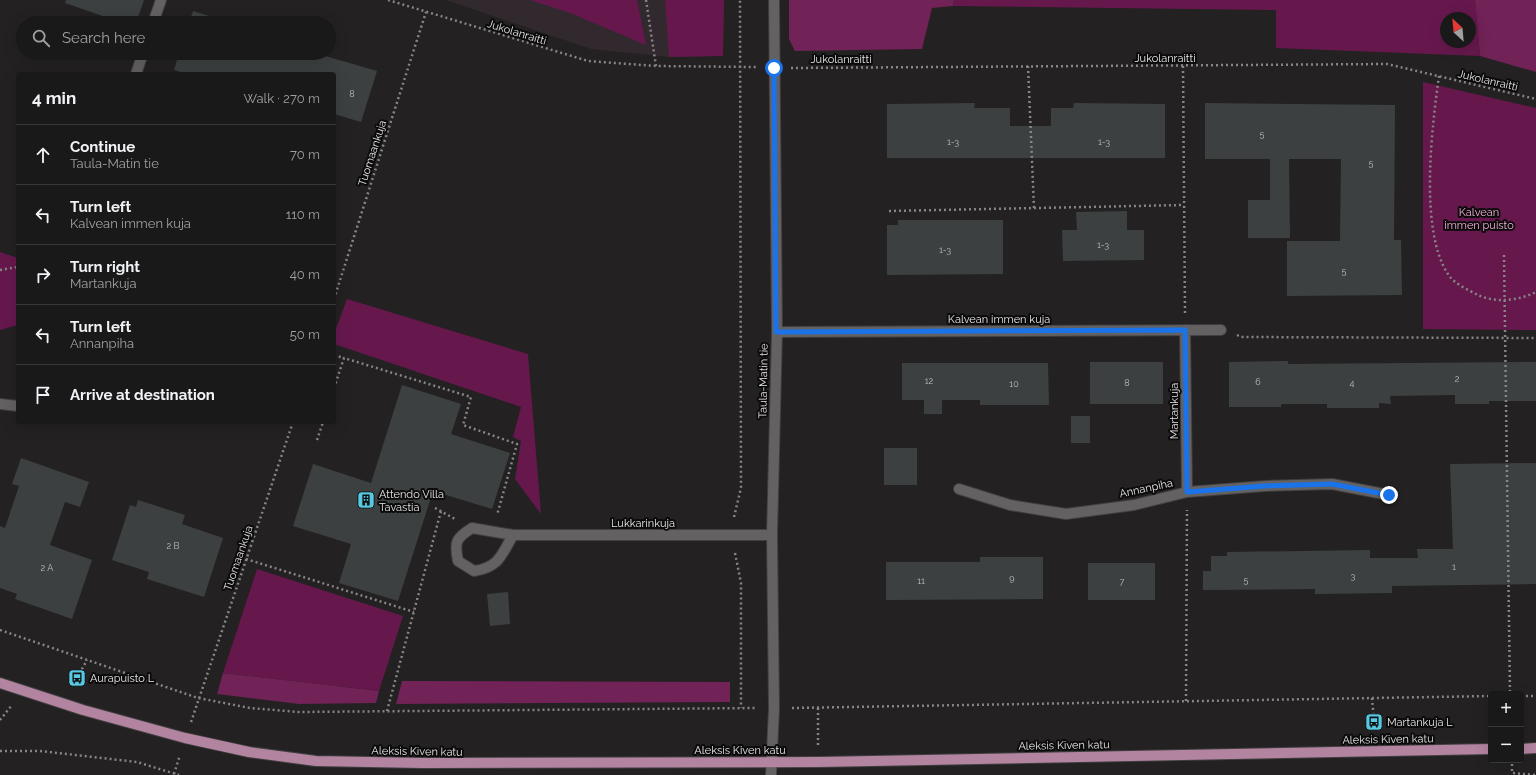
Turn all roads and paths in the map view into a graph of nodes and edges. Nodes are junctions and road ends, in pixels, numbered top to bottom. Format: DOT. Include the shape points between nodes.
graph roads {
  1 [pos="161,0"];
  2 [pos="388,0"];
  3 [pos="646,0"];
  4 [pos="740,0"];
  5 [pos="774,0"];
  6 [pos="426,12"];
  7 [pos="155,16"];
  8 [pos="141,60"];
  9 [pos="656,66"];
  10 [pos="740,66"];
  11 [pos="1028,66"];
  12 [pos="1183,66"];
  13 [pos="791,68"];
  14 [pos="137,72"];
  15 [pos="1439,76"];
  16 [pos="1536,99"];
  17 [pos="1184,205"];
  18 [pos="1034,208"];
  19 [pos="889,212"];
  20 [pos="1504,255"];
  21 [pos="16,267"];
  22 [pos="0,270"];
  23 [pos="1536,292"];
  24 [pos="336,293"];
  25 [pos="1504,300"];
  26 [pos="1185,330"];
  27 [pos="1221,330"];
  28 [pos="776,332"];
  29 [pos="1505,338"];
  30 [pos="1536,338"];
  31 [pos="336,356"];
  32 [pos="344,358"];
  33 [pos="336,382"];
  34 [pos="0,404"];
  35 [pos="16,406"];
  36 [pos="292,424"];
  37 [pos="322,424"];
  38 [pos="317,440"];
  39 [pos="959,490"];
  40 [pos="1187,492"];
  41 [pos="1389,495"];
  42 [pos="441,511"];
  43 [pos="493,531"];
  44 [pos="730,534"];
  45 [pos="513,535"];
  46 [pos="772,535"];
  47 [pos="246,559"];
  48 [pos="414,612"];
  49 [pos="0,630"];
  50 [pos="87,660"];
  51 [pos="77,678"];
  52 [pos="0,682"];
  53 [pos="1510,691"];
  54 [pos="1488,696"];
  55 [pos="1524,696"];
  56 [pos="1536,696"];
  57 [pos="198,698"];
  58 [pos="1372,698"];
  59 [pos="1186,702"];
  60 [pos="742,708"];
  61 [pos="774,708"];
  62 [pos="818,708"];
  63 [pos="387,712"];
  64 [pos="1374,722"];
  65 [pos="1524,748"];
  66 [pos="1536,748"];
  67 [pos="1488,749"];
  68 [pos="0,751"];
  69 [pos="771,762"];
  70 [pos="819,762"];
  71 [pos="1512,763"];
  72 [pos="179,775"];
  73 [pos="771,775"];
  74 [pos="1536,775"];
  1 -- 7 [label="street"];
  2 -- 6 [label="path, Jukolanraitti"];
  3 -- 9 [label="path"];
  4 -- 10 [label="path"];
  5 -- 28 [label="street, Taula-Matin tie"];
  6 -- 9 [label="path, Jukolanraitti" via="588,62"];
  6 -- 24 [label="path, Tuomaankuja"];
  8 -- 14 [label="street"];
  9 -- 10 [label="path, Jukolanraitti"];
  10 -- 44 [label="path" via="741,488"];
  11 -- 12 [label="path, Jukolanraitti"];
  11 -- 13 [label="path, Jukolanraitti"];
  11 -- 18 [label="path"];
  12 -- 15 [label="path, Jukolanraitti" via="1387,64"];
  12 -- 17 [label="path"];
  15 -- 16 [label="path, Jukolanraitti"];
  15 -- 25 [label="path" via="1431,136 1431,213 1437,252 1448,275 1468,290 1488,300"];
  17 -- 18 [label="path"];
  17 -- 26 [label="path"];
  18 -- 19 [label="path"];
  20 -- 25 [label="path"];
  21 -- 22 [label="path"];
  23 -- 25 [label="path"];
  25 -- 29 [label="path"];
  26 -- 27 [label="street, Kalvean immen kuja"];
  26 -- 28 [label="street, Kalvean immen kuja"];
  26 -- 40 [label="street, Martankuja"];
  27 -- 29 [label="path" via="1241,337"];
  28 -- 46 [label="street, Taula-Matin tie"];
  29 -- 30 [label="path"];
  29 -- 53 [label="path"];
  31 -- 32 [label="path"];
  32 -- 33 [label="path"];
  32 -- 43 [label="path" via="471,397 463,425 517,444"];
  34 -- 35 [label="street"];
  36 -- 47 [label="path, Tuomaankuja"];
  37 -- 38 [label="path"];
  39 -- 40 [label="street, Annanpiha" via="1010,505 1066,514 1134,505"];
  40 -- 41 [label="street, Annanpiha" via="1332,484"];
  40 -- 59 [label="path"];
  42 -- 48 [label="path"];
  43 -- 45 [label="street, Lukkarinkuja"];
  43 -- 45 [label="street, Lukkarinkuja" via="472,528 459,536 455,548 458,561 474,571 488,569 500,559"];
  44 -- 45 [label="street, Lukkarinkuja"];
  44 -- 46 [label="street, Lukkarinkuja"];
  44 -- 60 [label="path" via="741,583"];
  46 -- 61 [label="street, Taula-Matin tie"];
  47 -- 48 [label="path"];
  47 -- 57 [label="path, Tuomaankuja"];
  48 -- 63 [label="path"];
  49 -- 50 [label="path"];
  50 -- 51 [label="path"];
  50 -- 57 [label="path"];
  52 -- 69 [label="main road, Aleksis Kiven katu" via="83,710 185,738 249,752 316,761"];
  54 -- 58 [label="path"];
  55 -- 56 [label="path"];
  57 -- 63 [label="path" via="250,708 299,712"];
  58 -- 59 [label="path"];
  58 -- 64 [label="path"];
  59 -- 62 [label="path"];
  60 -- 61 [label="path"];
  60 -- 63 [label="path"];
  61 -- 62 [label="path"];
  61 -- 69 [label="street, Taula-Matin tie"];
  62 -- 70 [label="path"];
  65 -- 66 [label="main road"];
  67 -- 70 [label="main road, Aleksis Kiven katu"];
  68 -- 72 [label="path" via="40,751 137,762"];
  69 -- 70 [label="main road, Aleksis Kiven katu"];
  69 -- 73 [label="street, Taula-Matin tie"];
  71 -- 74 [label="path" via="1512,773"];
}
